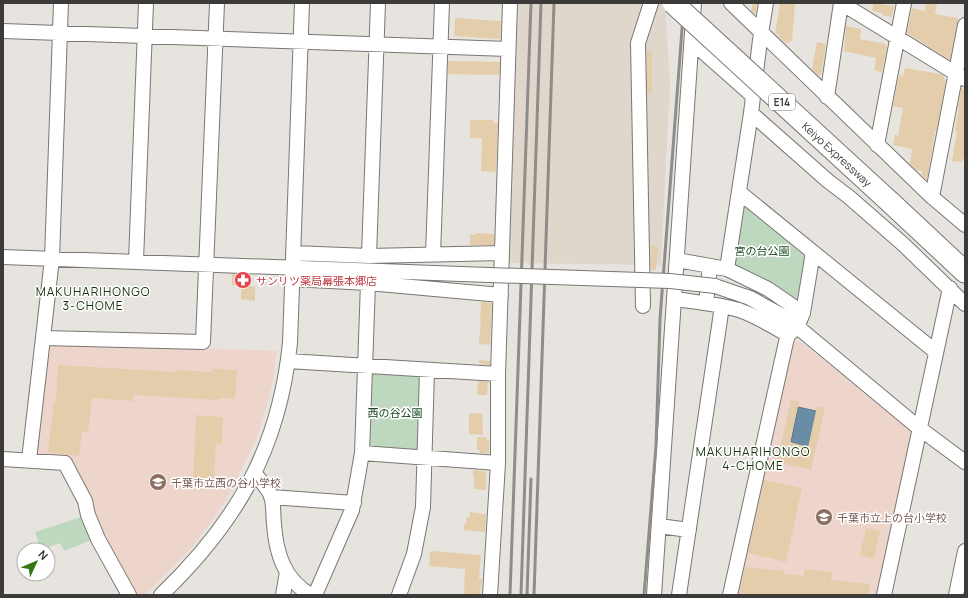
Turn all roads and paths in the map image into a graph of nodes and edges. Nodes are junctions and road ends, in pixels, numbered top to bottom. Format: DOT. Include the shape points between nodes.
graph roads {
  1 [pos="61,3"];
  2 [pos="146,3"];
  3 [pos="217,3"];
  4 [pos="302,3"];
  5 [pos="378,3"];
  6 [pos="442,3"];
  7 [pos="510,3"];
  8 [pos="651,3"];
  9 [pos="673,3"];
  10 [pos="693,3"];
  11 [pos="722,3"];
  12 [pos="731,3"];
  13 [pos="766,3"];
  14 [pos="841,3"];
  15 [pos="904,3"];
  16 [pos="743,8"];
  17 [pos="965,25"];
  18 [pos="3,31"];
  19 [pos="60,34"];
  20 [pos="145,36"];
  21 [pos="761,36"];
  22 [pos="897,38"];
  23 [pos="216,39"];
  24 [pos="300,42"];
  25 [pos="692,42"];
  26 [pos="376,45"];
  27 [pos="440,47"];
  28 [pos="508,49"];
  29 [pos="960,76"];
  30 [pos="753,96"];
  31 [pos="827,97"];
  32 [pos="751,113"];
  33 [pos="877,145"];
  34 [pos="739,192"];
  35 [pos="892,195"];
  36 [pos="932,197"];
  37 [pos="965,225"];
  38 [pos="813,252"];
  39 [pos="502,253"];
  40 [pos="965,253"];
  41 [pos="434,255"];
  42 [pos="369,256"];
  43 [pos="3,257"];
  44 [pos="52,259"];
  45 [pos="676,260"];
  46 [pos="136,261"];
  47 [pos="207,264"];
  48 [pos="710,266"];
  49 [pos="293,267"];
  50 [pos="727,269"];
  51 [pos="965,272"];
  52 [pos="368,283"];
  53 [pos="950,288"];
  54 [pos="500,295"];
  55 [pos="675,299"];
  56 [pos="706,303"];
  57 [pos="965,304"];
  58 [pos="643,306"];
  59 [pos="722,306"];
  60 [pos="803,312"];
  61 [pos="793,331"];
  62 [pos="44,338"];
  63 [pos="936,352"];
  64 [pos="288,361"];
  65 [pos="365,366"];
  66 [pos="427,370"];
  67 [pos="498,374"];
  68 [pos="920,428"];
  69 [pos="362,453"];
  70 [pos="424,458"];
  71 [pos="3,459"];
  72 [pos="30,460"];
  73 [pos="965,462"];
  74 [pos="498,463"];
  75 [pos="255,474"];
  76 [pos="272,497"];
  77 [pos="354,503"];
  78 [pos="659,526"];
  79 [pos="689,530"];
  80 [pos="965,552"];
  81 [pos="287,572"];
  82 [pos="165,593"];
  83 [pos="129,595"];
  84 [pos="283,595"];
  85 [pos="310,595"];
  86 [pos="315,595"];
  87 [pos="399,595"];
  88 [pos="490,595"];
  89 [pos="654,595"];
  90 [pos="679,595"];
  91 [pos="730,595"];
  92 [pos="884,595"];
  93 [pos="956,595"];
  1 -- 19 [label="street"];
  2 -- 20 [label="street"];
  3 -- 23 [label="street"];
  4 -- 24 [label="street"];
  5 -- 26 [label="street"];
  6 -- 27 [label="street"];
  7 -- 28 [label="street"];
  8 -- 58 [label="street" via="638,43"];
  9 -- 35 [label="highway, Keiyo Expressway / E14, bridge"];
  10 -- 25 [label="street"];
  10 -- 35 [label="highway, Keiyo Expressway / E14"];
  11 -- 21 [label="street"];
  12 -- 16 [label="street"];
  13 -- 21 [label="street"];
  14 -- 22 [label="street"];
  14 -- 31 [label="street"];
  15 -- 22 [label="street"];
  16 -- 21 [label="street"];
  17 -- 29 [label="street"];
  18 -- 19 [label="street"];
  19 -- 20 [label="street"];
  19 -- 44 [label="street"];
  20 -- 23 [label="street"];
  20 -- 46 [label="street"];
  21 -- 30 [label="street"];
  21 -- 31 [label="street"];
  22 -- 29 [label="street"];
  22 -- 33 [label="street"];
  23 -- 24 [label="street"];
  23 -- 47 [label="street"];
  24 -- 26 [label="street"];
  24 -- 49 [label="street"];
  25 -- 30 [label="street"];
  25 -- 45 [label="street"];
  26 -- 27 [label="street"];
  26 -- 42 [label="street"];
  27 -- 28 [label="street"];
  27 -- 41 [label="street"];
  28 -- 39 [label="street"];
  29 -- 36 [label="street"];
  30 -- 32 [label="street"];
  31 -- 33 [label="street"];
  32 -- 34 [label="street"];
  32 -- 53 [label="street"];
  33 -- 36 [label="street"];
  34 -- 38 [label="street"];
  34 -- 50 [label="street"];
  35 -- 40 [label="highway, Keiyo Expressway / E14"];
  35 -- 51 [label="highway, Keiyo Expressway / E14"];
  36 -- 37 [label="street"];
  38 -- 60 [label="street"];
  38 -- 63 [label="street"];
  39 -- 41 [label="street"];
  39 -- 54 [label="street"];
  41 -- 42 [label="street"];
  42 -- 49 [label="street"];
  43 -- 44 [label="street"];
  44 -- 46 [label="street"];
  44 -- 62 [label="street"];
  45 -- 48 [label="street"];
  45 -- 55 [label="street"];
  46 -- 47 [label="street"];
  47 -- 49 [label="street"];
  47 -- 62 [label="street" via="203,342"];
  48 -- 50 [label="street"];
  48 -- 56 [label="street"];
  49 -- 52 [label="street"];
  49 -- 61 [label="street, bridge" via="670,281 715,286 750,298 788,319"];
  49 -- 64 [label="street"];
  50 -- 60 [label="street" via="768,289"];
  52 -- 54 [label="street"];
  52 -- 65 [label="street"];
  53 -- 57 [label="street"];
  53 -- 63 [label="street"];
  54 -- 67 [label="street"];
  55 -- 56 [label="street"];
  55 -- 78 [label="street"];
  56 -- 59 [label="street"];
  59 -- 61 [label="street"];
  59 -- 79 [label="street"];
  60 -- 61 [label="street"];
  61 -- 68 [label="street"];
  61 -- 91 [label="street" via="786,342"];
  62 -- 72 [label="street"];
  63 -- 68 [label="street"];
  64 -- 65 [label="street"];
  64 -- 75 [label="street" via="279,409"];
  65 -- 66 [label="street"];
  65 -- 69 [label="street"];
  66 -- 67 [label="street"];
  66 -- 70 [label="street"];
  67 -- 74 [label="street"];
  68 -- 73 [label="street"];
  68 -- 92 [label="street"];
  69 -- 70 [label="street"];
  69 -- 77 [label="street"];
  70 -- 74 [label="street"];
  70 -- 87 [label="street" via="423,507 419,532"];
  71 -- 72 [label="street"];
  72 -- 83 [label="street" via="65,463 85,501 98,539"];
  74 -- 88 [label="street"];
  75 -- 76 [label="street"];
  75 -- 82 [label="street" via="214,538"];
  76 -- 77 [label="street"];
  76 -- 81 [label="street" via="275,544"];
  77 -- 86 [label="street"];
  78 -- 79 [label="street"];
  78 -- 89 [label="street"];
  79 -- 90 [label="street"];
  80 -- 93 [label="street"];
  81 -- 84 [label="street"];
  81 -- 85 [label="street" via="302,590"];
}
